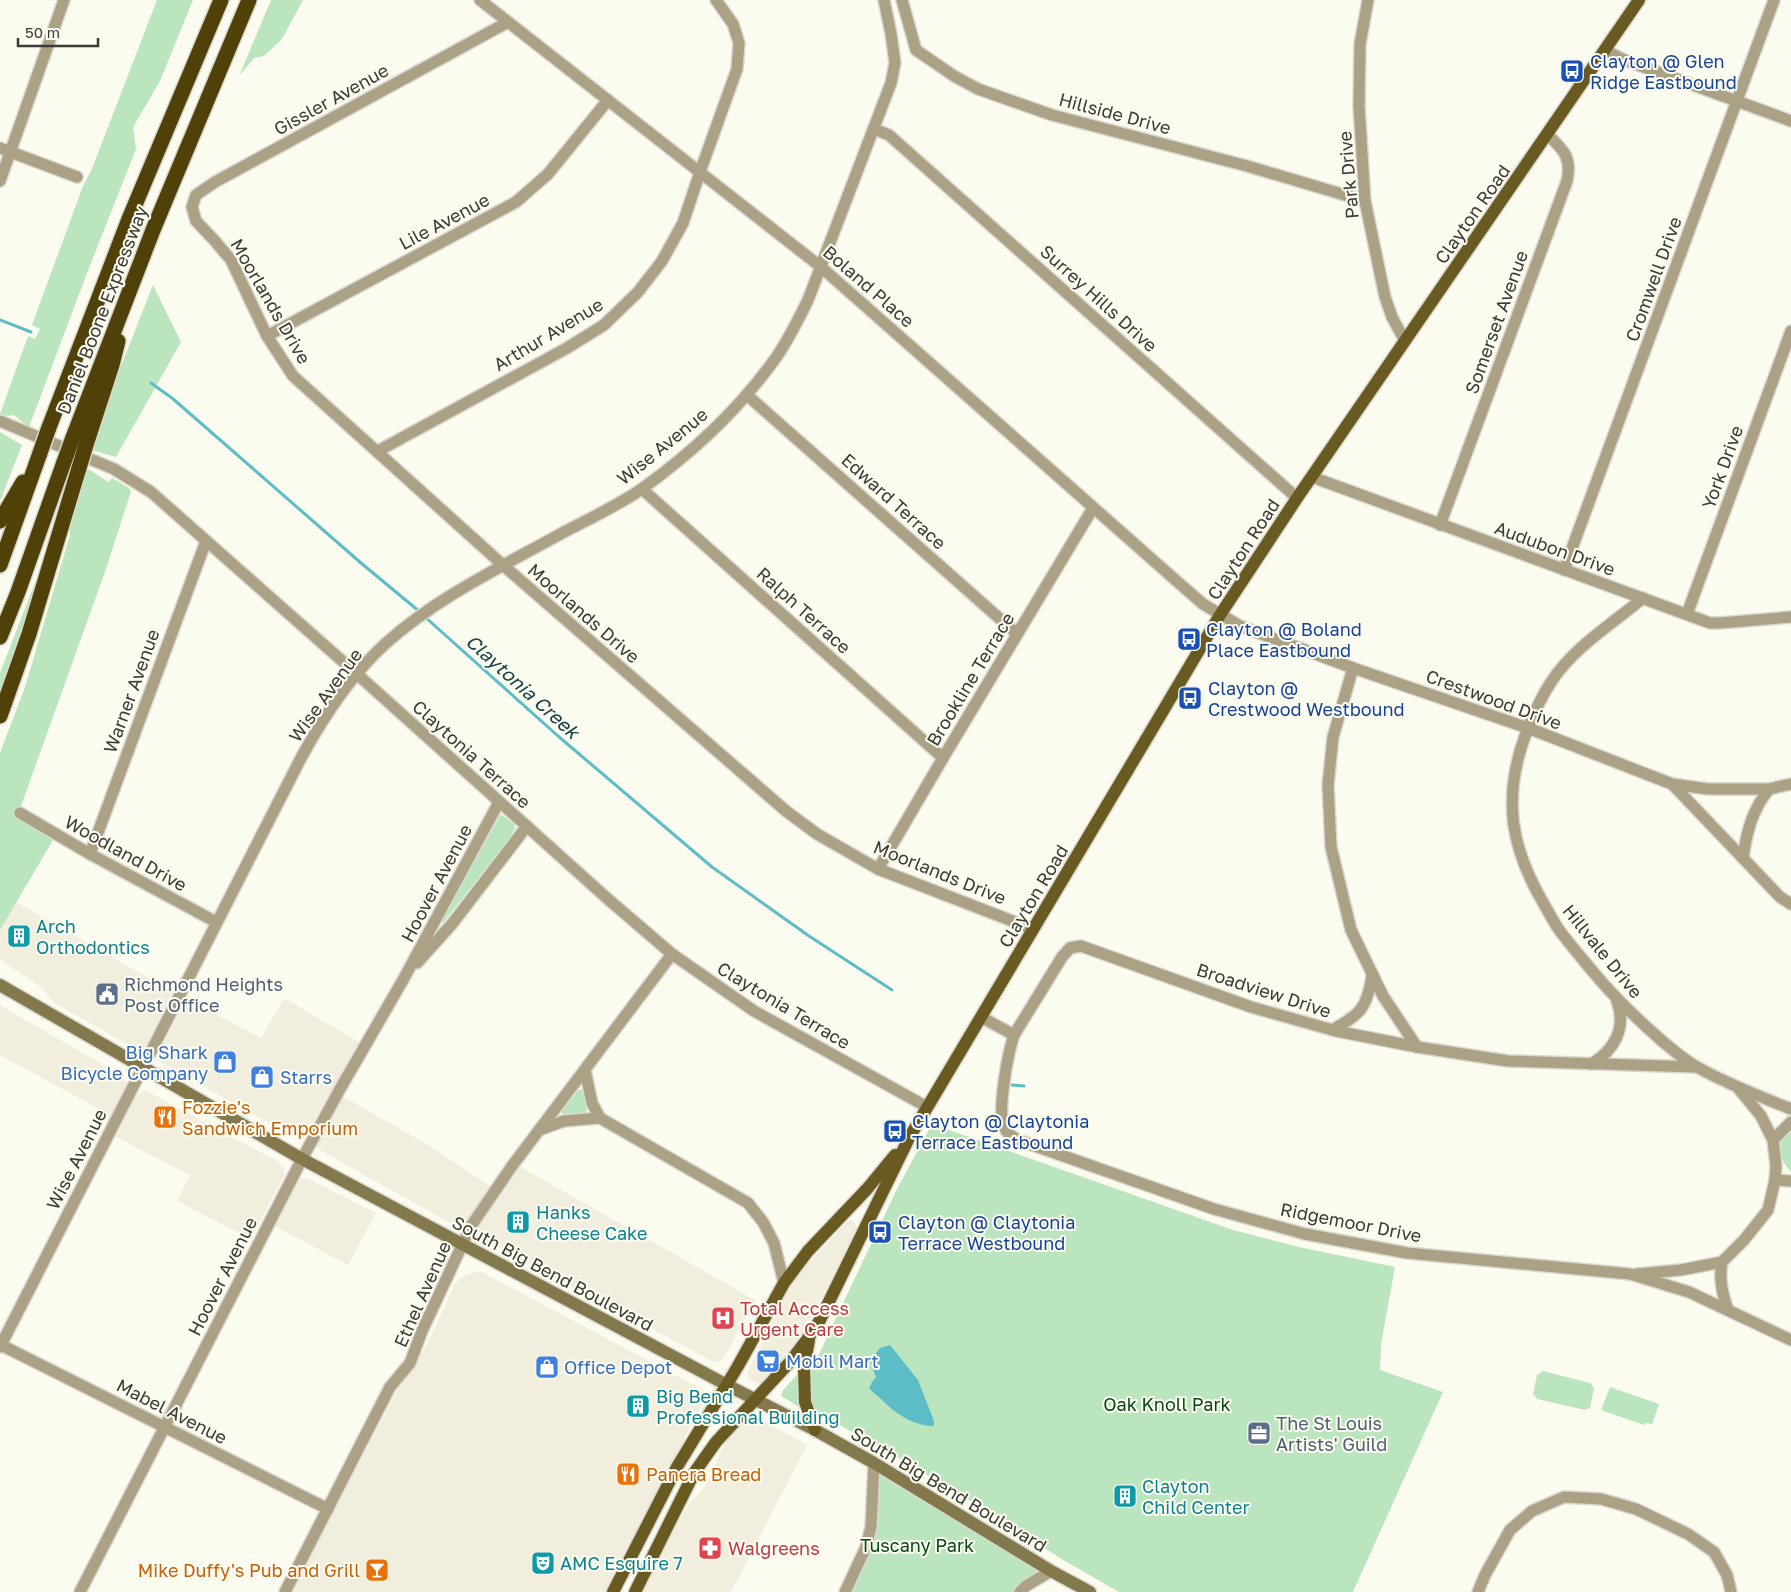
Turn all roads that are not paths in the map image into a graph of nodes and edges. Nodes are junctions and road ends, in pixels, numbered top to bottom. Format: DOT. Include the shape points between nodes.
graph roads {
  1 [pos="64,0"];
  2 [pos="221,0"];
  3 [pos="249,0"];
  4 [pos="480,0"];
  5 [pos="716,0"];
  6 [pos="884,0"];
  7 [pos="902,0"];
  8 [pos="1368,0"];
  9 [pos="1639,0"];
  10 [pos="1774,0"];
  11 [pos="508,22"];
  12 [pos="1605,50"];
  13 [pos="608,100"];
  14 [pos="1737,101"];
  15 [pos="1791,121"];
  16 [pos="874,129"];
  17 [pos="1548,134"];
  18 [pos="5,150"];
  19 [pos="700,172"];
  20 [pos="77,177"];
  21 [pos="0,181"];
  22 [pos="1365,200"];
  23 [pos="196,222"];
  24 [pos="821,267"];
  25 [pos="1791,331"];
  26 [pos="267,336"];
  27 [pos="1405,341"];
  28 [pos="747,395"];
  29 [pos="0,421"];
  30 [pos="79,442"];
  31 [pos="378,451"];
  32 [pos="40,453"];
  33 [pos="1312,477"];
  34 [pos="642,489"];
  35 [pos="1297,498"];
  36 [pos="1093,508"];
  37 [pos="0,521"];
  38 [pos="1440,525"];
  39 [pos="206,541"];
  40 [pos="0,566"];
  41 [pos="504,566"];
  42 [pos="1564,570"];
  43 [pos="1643,598"];
  44 [pos="1687,614"];
  45 [pos="1220,615"];
  46 [pos="1791,618"];
  47 [pos="1017,634"];
  48 [pos="0,637"];
  49 [pos="1353,668"];
  50 [pos="357,674"];
  51 [pos="0,716"];
  52 [pos="1528,728"];
  53 [pos="943,758"];
  54 [pos="1672,784"];
  55 [pos="1791,784"];
  56 [pos="1769,789"];
  57 [pos="499,802"];
  58 [pos="20,813"];
  59 [pos="527,826"];
  60 [pos="90,854"];
  61 [pos="1743,858"];
  62 [pos="878,869"];
  63 [pos="1791,904"];
  64 [pos="216,922"];
  65 [pos="1033,928"];
  66 [pos="672,954"];
  67 [pos="1372,976"];
  68 [pos="403,980"];
  69 [pos="0,985"];
  70 [pos="1617,1000"];
  71 [pos="981,1017"];
  72 [pos="1332,1030"];
  73 [pos="1014,1035"];
  74 [pos="1417,1047"];
  75 [pos="1591,1064"];
  76 [pos="1696,1067"];
  77 [pos="142,1068"];
  78 [pos="585,1070"];
  79 [pos="1738,1088"];
  80 [pos="927,1107"];
  81 [pos="1791,1109"];
  82 [pos="600,1118"];
  83 [pos="1791,1122"];
  84 [pos="539,1130"];
  85 [pos="909,1138"];
  86 [pos="1774,1140"];
  87 [pos="302,1159"];
  88 [pos="1775,1180"];
  89 [pos="1791,1181"];
  90 [pos="463,1245"];
  91 [pos="1722,1262"];
  92 [pos="1630,1274"];
  93 [pos="784,1283"];
  94 [pos="1728,1310"];
  95 [pos="810,1337"];
  96 [pos="1791,1340"];
  97 [pos="1,1346"];
  98 [pos="727,1385"];
  99 [pos="755,1400"];
  100 [pos="164,1427"];
  101 [pos="815,1430"];
  102 [pos="874,1463"];
  103 [pos="328,1509"];
  104 [pos="1051,1571"];
  105 [pos="80,1592"];
  106 [pos="285,1592"];
  107 [pos="613,1592"];
  108 [pos="635,1592"];
  109 [pos="845,1592"];
  110 [pos="1020,1592"];
  111 [pos="1090,1592"];
  112 [pos="1478,1592"];
  113 [pos="1731,1592"];
  1 -- 18 [label="street"];
  2 -- 32 [label="highway, Daniel Boone Expressway, bridge" via="129,219"];
  3 -- 30 [label="highway, Daniel Boone Expressway" via="132,282"];
  4 -- 11 [label="street, Boland Place"];
  5 -- 19 [label="street, Arthur Avenue" via="733,24 739,43 737,69"];
  6 -- 16 [label="street, Wise Avenue" via="894,63 891,83"];
  7 -- 22 [label="street, Hillside Drive" via="916,50 978,89 1052,115"];
  8 -- 22 [label="street, Park Drive" via="1360,44 1359,106"];
  9 -- 12 [label="main road, Clayton Road"];
  10 -- 14 [label="street, Cromwell Drive"];
  11 -- 13 [label="street, Boland Place"];
  11 -- 23 [label="street, Gissler Avenue" via="215,182 196,195 192,207"];
  12 -- 14 [label="street"];
  12 -- 17 [label="main road, Clayton Road"];
  13 -- 19 [label="street, Boland Place"];
  13 -- 26 [label="street, Lile Avenue" via="548,174 516,202"];
  14 -- 15 [label="street"];
  14 -- 42 [label="street, Cromwell Drive"];
  16 -- 24 [label="street, Wise Avenue"];
  16 -- 35 [label="street, Surrey Hills Drive" via="889,136"];
  17 -- 27 [label="main road, Clayton Road"];
  17 -- 38 [label="street, Somerset Avenue" via="1568,158 1567,181"];
  18 -- 20 [label="street"];
  18 -- 21 [label="street"];
  19 -- 24 [label="street, Boland Place"];
  19 -- 31 [label="street, Arthur Avenue" via="684,223 662,261 638,292 604,325"];
  22 -- 27 [label="street, Park Drive" via="1385,297"];
  23 -- 26 [label="street, Moorlands Drive" via="230,260"];
  24 -- 28 [label="street, Wise Avenue" via="794,329"];
  24 -- 36 [label="street, Boland Place"];
  25 -- 44 [label="street, York Drive"];
  26 -- 31 [label="street, Moorlands Drive" via="293,376"];
  27 -- 33 [label="main road, Clayton Road"];
  28 -- 34 [label="street, Wise Avenue" via="698,444"];
  28 -- 47 [label="street, Edward Terrace"];
  29 -- 39 [label="street, Claytonia Terrace" via="114,469 151,492"];
  30 -- 48 [label="highway, Daniel Boone Expressway, bridge" via="64,462"];
  30 -- 51 [label="highway, bridge" via="79,468 29,634"];
  31 -- 41 [label="street, Moorlands Drive"];
  32 -- 37 [label="highway"];
  32 -- 40 [label="highway, Daniel Boone Expressway"];
  33 -- 35 [label="main road, Clayton Road"];
  33 -- 38 [label="street, Audubon Drive"];
  34 -- 41 [label="street, Wise Avenue"];
  34 -- 53 [label="street, Ralph Terrace"];
  35 -- 45 [label="main road, Clayton Road"];
  36 -- 45 [label="street, Boland Place" via="1191,594"];
  36 -- 47 [label="street, Brookline Terrace"];
  38 -- 42 [label="street, Audubon Drive"];
  39 -- 50 [label="street, Claytonia Terrace"];
  39 -- 60 [label="street, Warner Avenue"];
  41 -- 50 [label="street, Wise Avenue" via="417,618 384,645"];
  41 -- 62 [label="street, Moorlands Drive" via="786,812"];
  42 -- 43 [label="street, Audubon Drive"];
  43 -- 44 [label="street, Audubon Drive"];
  43 -- 52 [label="street, Hillvale Drive" via="1567,661 1542,696"];
  44 -- 46 [label="street, Audubon Drive" via="1720,623"];
  45 -- 49 [label="street, Crestwood Drive" via="1240,626"];
  45 -- 65 [label="main road, Clayton Road"];
  47 -- 53 [label="street, Brookline Terrace"];
  49 -- 52 [label="street, Crestwood Drive"];
  49 -- 67 [label="street" via="1333,736 1328,786 1331,847 1351,930"];
  50 -- 57 [label="street, Claytonia Terrace"];
  50 -- 64 [label="street, Wise Avenue" via="316,731"];
  52 -- 54 [label="street, Crestwood Drive"];
  52 -- 70 [label="street, Hillvale Drive" via="1515,772 1512,797 1518,847 1526,871 1561,934"];
  53 -- 62 [label="street, Brookline Terrace"];
  54 -- 56 [label="street, Crestwood Drive" via="1708,789"];
  54 -- 61 [label="street, Crestwood Drive"];
  55 -- 56 [label="street, Crestwood Drive"];
  56 -- 61 [label="street" via="1749,823"];
  57 -- 59 [label="street, Claytonia Terrace"];
  57 -- 68 [label="street, Hoover Avenue"];
  58 -- 60 [label="street, Woodland Drive"];
  59 -- 66 [label="street, Claytonia Terrace"];
  59 -- 68 [label="street, Hoover Avenue" via="452,924"];
  60 -- 64 [label="street, Woodland Drive"];
  61 -- 63 [label="street, Crestwood Drive" via="1780,897"];
  62 -- 65 [label="street, Moorlands Drive"];
  64 -- 77 [label="street, Wise Avenue"];
  65 -- 71 [label="main road, Clayton Road"];
  66 -- 78 [label="street, Ethel Avenue"];
  66 -- 80 [label="street, Claytonia Terrace" via="754,1010"];
  67 -- 72 [label="street" via="1369,997 1359,1013"];
  67 -- 74 [label="street"];
  68 -- 87 [label="street, Hoover Avenue"];
  69 -- 77 [label="main road, South Big Bend Boulevard"];
  70 -- 75 [label="street" via="1621,1017 1618,1035 1609,1051"];
  70 -- 76 [label="street, Hillvale Drive" via="1632,1016"];
  71 -- 73 [label="street"];
  71 -- 80 [label="main road, Clayton Road"];
  72 -- 73 [label="street, Broadview Drive" via="1250,1006 1081,946 1070,948 1062,957"];
  72 -- 74 [label="street, Broadview Drive"];
  73 -- 92 [label="street, Ridgemoor Drive" via="1002,1108 1004,1128 1018,1140 1214,1209 1305,1234 1407,1253"];
  74 -- 75 [label="street, Broadview Drive" via="1508,1061"];
  75 -- 76 [label="street, Broadview Drive"];
  76 -- 79 [label="street, Hillvale Drive"];
  77 -- 87 [label="main road, South Big Bend Boulevard"];
  77 -- 97 [label="street, Wise Avenue"];
  78 -- 82 [label="street" via="592,1103"];
  78 -- 84 [label="street, Ethel Avenue"];
  79 -- 81 [label="street, Hillvale Drive"];
  79 -- 86 [label="street" via="1761,1116"];
  80 -- 85 [label="main road, Clayton Road"];
  82 -- 84 [label="street" via="564,1121"];
  82 -- 93 [label="street" via="748,1203 774,1243"];
  83 -- 86 [label="street"];
  84 -- 90 [label="street, Ethel Avenue" via="471,1226"];
  85 -- 93 [label="main road, Clayton Road" via="867,1189 808,1251"];
  85 -- 95 [label="main road, Clayton Road"];
  86 -- 88 [label="street"];
  87 -- 90 [label="main road, South Big Bend Boulevard"];
  87 -- 100 [label="street, Hoover Avenue"];
  88 -- 89 [label="street"];
  88 -- 91 [label="street" via="1768,1210"];
  90 -- 98 [label="main road, South Big Bend Boulevard"];
  90 -- 103 [label="street, Ethel Avenue" via="410,1363 390,1387"];
  91 -- 92 [label="street" via="1681,1270"];
  91 -- 94 [label="street" via="1722,1292"];
  92 -- 94 [label="street, Ridgemoor Drive" via="1689,1292"];
  93 -- 98 [label="main road, Clayton Road"];
  94 -- 96 [label="street, Ridgemoor Drive"];
  95 -- 99 [label="main road, Clayton Road"];
  95 -- 101 [label="main road" via="804,1368 805,1402"];
  97 -- 100 [label="street, Mabel Avenue"];
  98 -- 99 [label="main road, South Big Bend Boulevard"];
  98 -- 107 [label="main road, Clayton Road" via="677,1467"];
  99 -- 101 [label="main road, South Big Bend Boulevard"];
  99 -- 108 [label="main road, Clayton Road" via="716,1442 694,1473"];
  100 -- 103 [label="street, Mabel Avenue"];
  100 -- 105 [label="street, Hoover Avenue"];
  101 -- 102 [label="main road, South Big Bend Boulevard"];
  102 -- 104 [label="main road, South Big Bend Boulevard"];
  102 -- 109 [label="street" via="871,1527 866,1547"];
  103 -- 106 [label="street, Ethel Avenue"];
  104 -- 110 [label="street"];
  104 -- 111 [label="main road, South Big Bend Boulevard"];
  112 -- 113 [label="street" via="1510,1530 1532,1511 1564,1497 1601,1500 1636,1509 1688,1534 1714,1552 1727,1575"];
}
